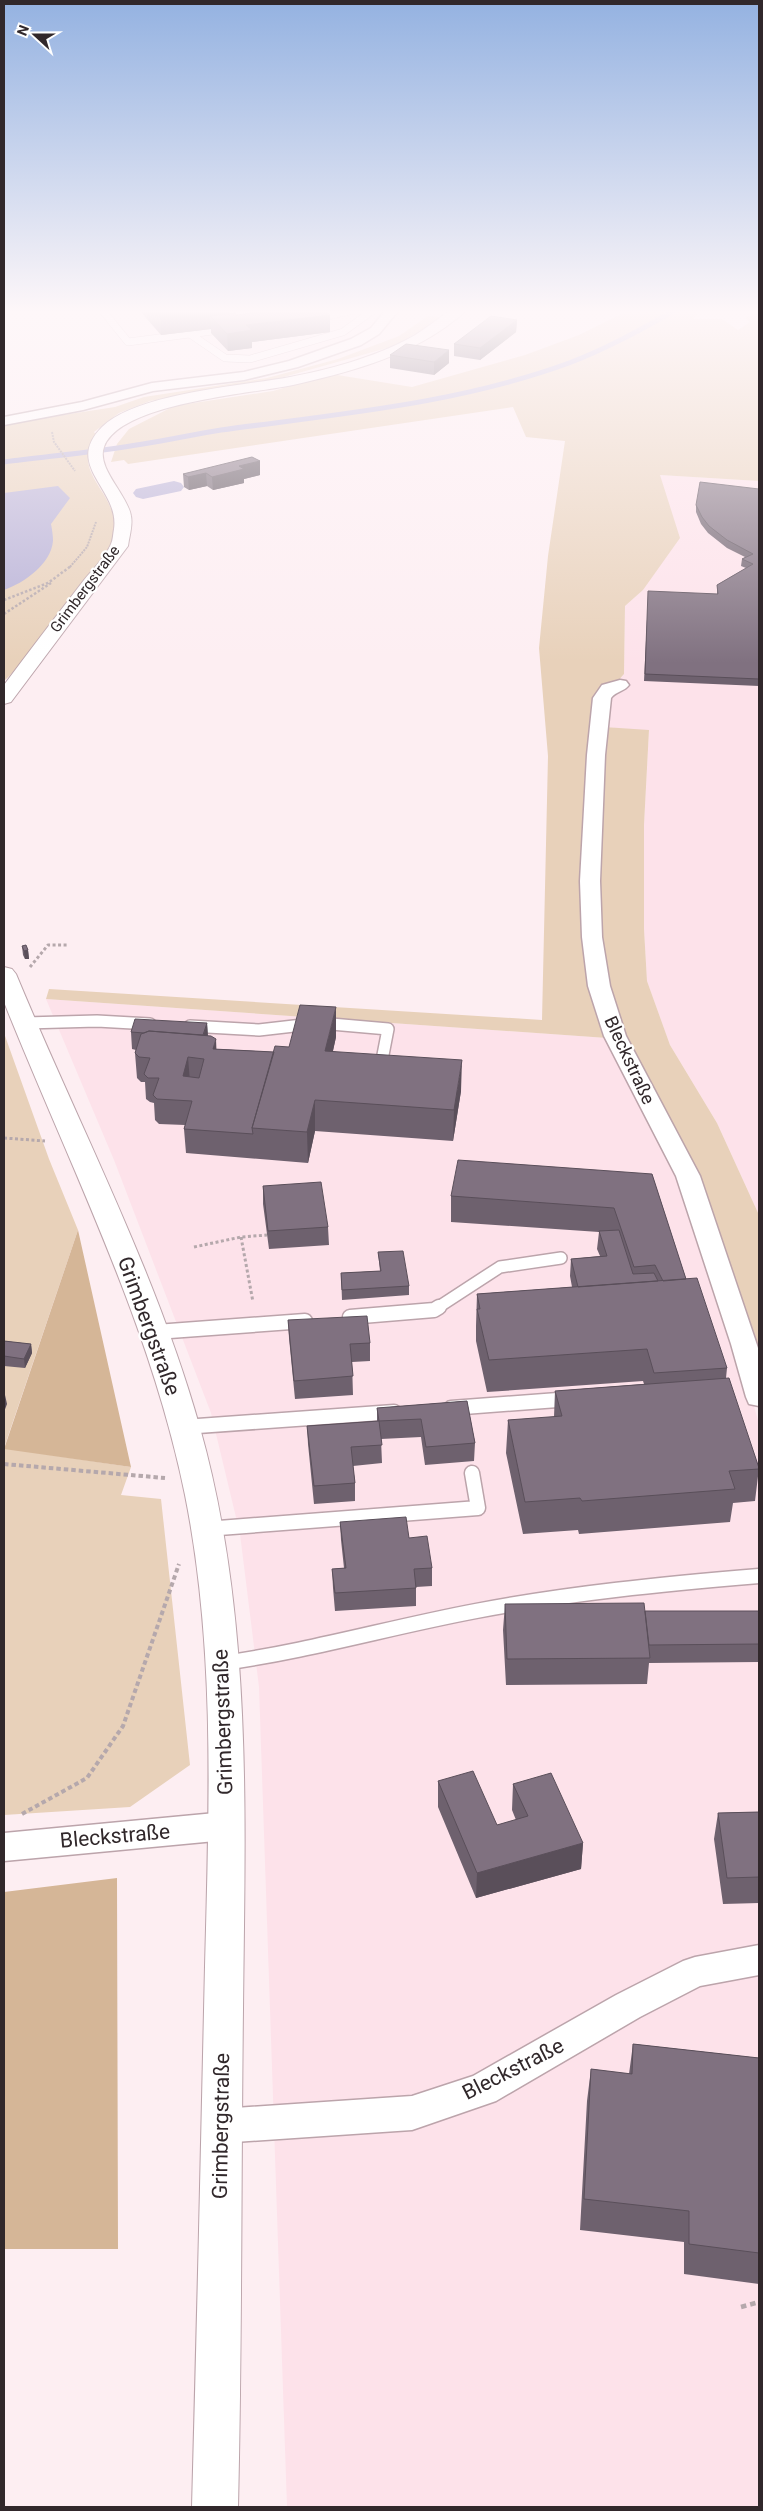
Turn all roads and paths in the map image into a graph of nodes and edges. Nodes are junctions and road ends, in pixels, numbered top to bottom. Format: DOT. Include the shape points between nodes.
graph roads {
  1 [pos="113,428"];
  2 [pos="53,438"];
  3 [pos="77,474"];
  4 [pos="96,520"];
  5 [pos="54,580"];
  6 [pos="4,600"];
  7 [pos="4,614"];
  8 [pos="620,685"];
  9 [pos="4,698"];
  10 [pos="68,945"];
  11 [pos="28,970"];
  12 [pos="4,974"];
  13 [pos="26,1023"];
  14 [pos="164,1025"];
  15 [pos="183,1026"];
  16 [pos="400,1075"];
  17 [pos="4,1139"];
  18 [pos="77,1143"];
  19 [pos="267,1235"];
  20 [pos="241,1237"];
  21 [pos="194,1247"];
  22 [pos="561,1258"];
  23 [pos="335,1319"];
  24 [pos="316,1320"];
  25 [pos="255,1325"];
  26 [pos="156,1332"];
  27 [pos="759,1397"];
  28 [pos="582,1399"];
  29 [pos="433,1409"];
  30 [pos="403,1411"];
  31 [pos="184,1427"];
  32 [pos="4,1464"];
  33 [pos="472,1473"];
  34 [pos="201,1498"];
  35 [pos="206,1529"];
  36 [pos="180,1562"];
  37 [pos="759,1576"];
  38 [pos="223,1663"];
  39 [pos="226,1826"];
  40 [pos="9,1833"];
  41 [pos="759,1960"];
  42 [pos="222,2126"];
  43 [pos="759,2302"];
  44 [pos="742,2307"];
  45 [pos="215,2507"];
  1 -- 9 [label="street, Grimbergstraße" via="96,447 97,464 123,515 119,546"];
  2 -- 3 [label="path"];
  4 -- 5 [label="path" via="95,535 82,554"];
  5 -- 6 [label="path"];
  5 -- 7 [label="path" via="35,596"];
  8 -- 27 [label="street, Bleckstraße" via="608,689 602,698 596,755 590,881 592,938 599,986 615,1036 688,1176"];
  10 -- 11 [label="path" via="48,945"];
  12 -- 13 [label="street, Grimbergstraße"];
  13 -- 14 [label="lane" via="97,1021"];
  13 -- 18 [label="street, Grimbergstraße"];
  15 -- 16 [label="lane" via="258,1030 320,1023 388,1029 382,1060 391,1074"];
  17 -- 18 [label="path"];
  18 -- 26 [label="street, Grimbergstraße"];
  19 -- 20 [label="path"];
  20 -- 21 [label="path"];
  20 -- 25 [label="path"];
  22 -- 23 [label="lane" via="500,1267 434,1310"];
  24 -- 25 [label="lane"];
  25 -- 26 [label="lane"];
  26 -- 31 [label="street, Grimbergstraße"];
  28 -- 29 [label="lane"];
  30 -- 31 [label="lane"];
  31 -- 34 [label="street, Grimbergstraße"];
  32 -- 34 [label="path" via="165,1478"];
  33 -- 35 [label="lane" via="478,1508"];
  34 -- 35 [label="street, Grimbergstraße"];
  35 -- 38 [label="street, Grimbergstraße"];
  36 -- 40 [label="path" via="124,1726 87,1778"];
  37 -- 38 [label="lane" via="643,1585 485,1610 269,1658"];
  38 -- 39 [label="street, Grimbergstraße"];
  39 -- 40 [label="street, Bleckstraße"];
  39 -- 42 [label="street, Grimbergstraße"];
  41 -- 42 [label="street, Bleckstraße" via="695,1972 483,2088 412,2113"];
  42 -- 45 [label="street, Grimbergstraße"];
  43 -- 44 [label="path"];
}
